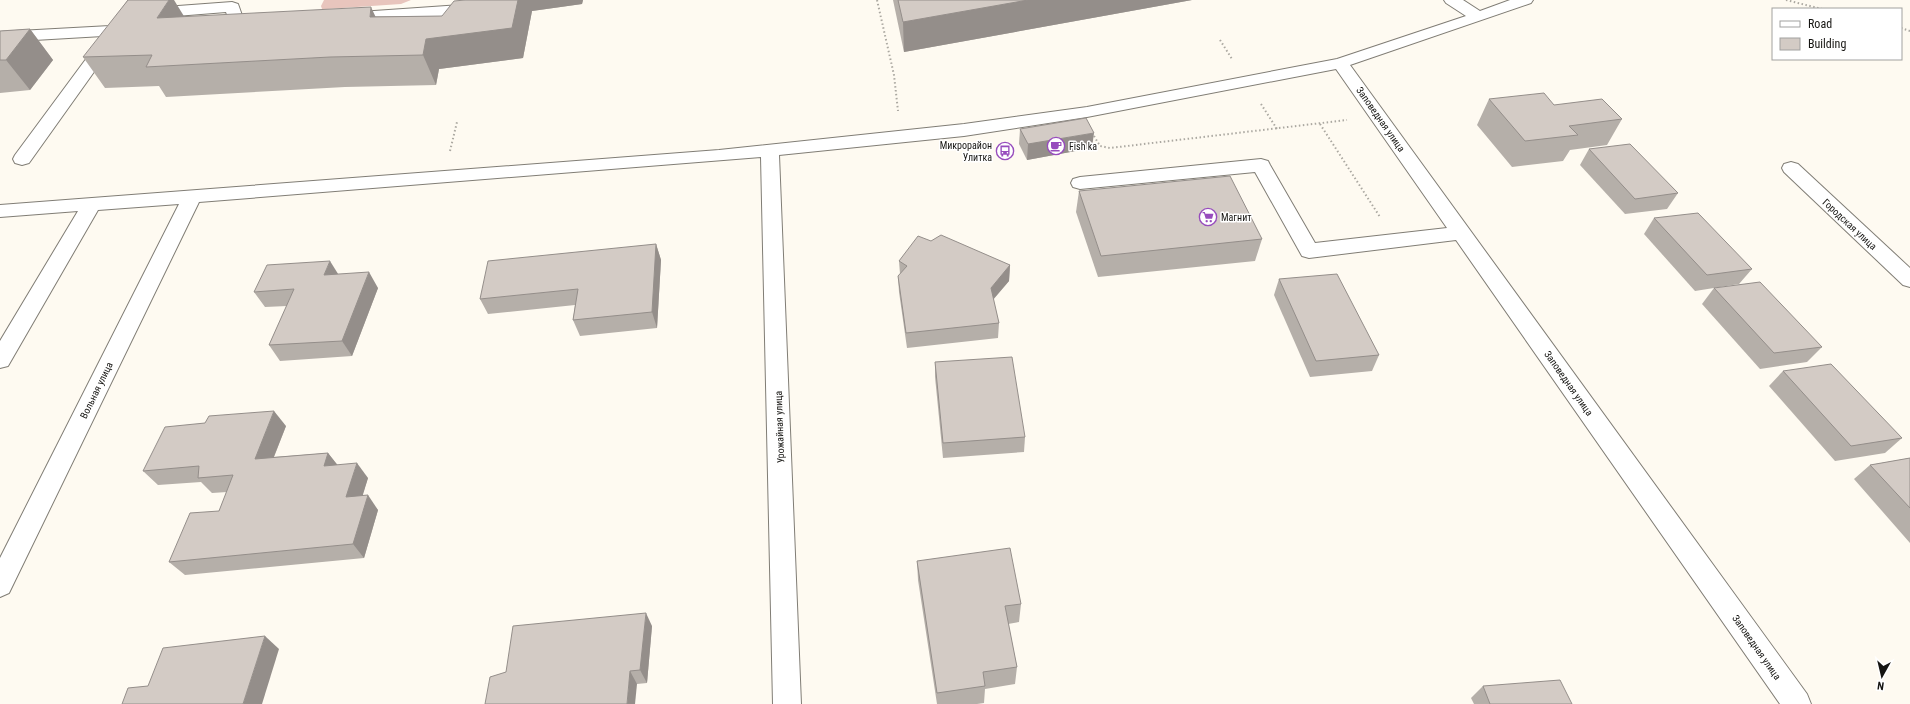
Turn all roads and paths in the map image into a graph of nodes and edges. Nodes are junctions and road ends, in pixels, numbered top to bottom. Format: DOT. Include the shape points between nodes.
graph roads {
  1 [pos="137,0"];
  2 [pos="499,0"];
  3 [pos="1452,0"];
  4 [pos="1525,0"];
  5 [pos="1786,0"];
  6 [pos="1818,8"];
  7 [pos="128,15"];
  8 [pos="1479,17"];
  9 [pos="332,19"];
  10 [pos="269,24"];
  11 [pos="117,30"];
  12 [pos="0,37"];
  13 [pos="1340,63"];
  14 [pos="1378,116"];
  15 [pos="457,122"];
  16 [pos="1319,124"];
  17 [pos="1092,132"];
  18 [pos="770,150"];
  19 [pos="450,151"];
  20 [pos="22,159"];
  21 [pos="1791,168"];
  22 [pos="1080,183"];
  23 [pos="193,195"];
  24 [pos="92,204"];
  25 [pos="0,211"];
  26 [pos="1461,233"];
  27 [pos="1396,240"];
  28 [pos="1910,280"];
  29 [pos="0,360"];
  30 [pos="0,585"];
  31 [pos="787,704"];
  32 [pos="1797,704"];
  1 -- 7 [label="street"];
  2 -- 9 [label="street" via="495,7"];
  3 -- 8 [label="street"];
  4 -- 8 [label="street"];
  5 -- 6 [label="path"];
  7 -- 10 [label="street" via="232,7 238,26"];
  7 -- 11 [label="street"];
  8 -- 13 [label="street"];
  11 -- 12 [label="street"];
  11 -- 20 [label="street"];
  13 -- 14 [label="street, Заповедная улица"];
  13 -- 18 [label="street" via="1087,112 964,130"];
  14 -- 16 [label="path"];
  14 -- 26 [label="street, Заповедная улица"];
  15 -- 19 [label="path"];
  16 -- 17 [label="path" via="1110,148 1100,146"];
  16 -- 27 [label="path"];
  18 -- 23 [label="street" via="719,156"];
  18 -- 31 [label="street, Урожайная улица"];
  21 -- 28 [label="street, Городская улица"];
  22 -- 27 [label="street" via="1261,164 1309,251"];
  23 -- 24 [label="street"];
  23 -- 30 [label="street, Вольная улица"];
  24 -- 25 [label="street"];
  24 -- 29 [label="street"];
  26 -- 27 [label="street"];
  26 -- 32 [label="street, Заповедная улица"];
}
